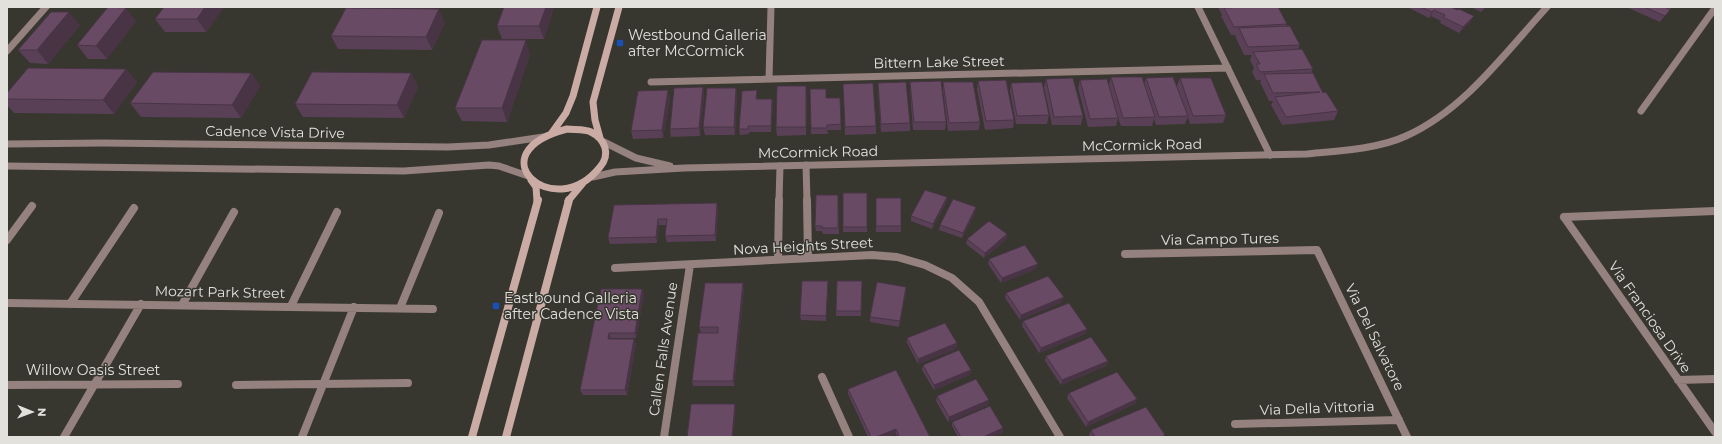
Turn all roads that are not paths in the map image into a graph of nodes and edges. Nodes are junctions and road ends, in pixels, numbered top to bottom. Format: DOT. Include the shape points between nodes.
graph roads {
  1 [pos="46,7"];
  2 [pos="597,7"];
  3 [pos="619,7"];
  4 [pos="771,7"];
  5 [pos="1198,7"];
  6 [pos="1546,7"];
  7 [pos="1715,8"];
  8 [pos="1712,17"];
  9 [pos="7,51"];
  10 [pos="1228,68"];
  11 [pos="769,79"];
  12 [pos="652,82"];
  13 [pos="1641,111"];
  14 [pos="550,134"];
  15 [pos="543,137"];
  16 [pos="602,140"];
  17 [pos="7,144"];
  18 [pos="1270,155"];
  19 [pos="806,165"];
  20 [pos="7,166"];
  21 [pos="780,166"];
  22 [pos="684,168"];
  23 [pos="593,177"];
  24 [pos="529,178"];
  25 [pos="583,183"];
  26 [pos="32,206"];
  27 [pos="134,208"];
  28 [pos="234,212"];
  29 [pos="337,212"];
  30 [pos="1715,212"];
  31 [pos="439,213"];
  32 [pos="7,240"];
  33 [pos="1317,250"];
  34 [pos="1125,254"];
  35 [pos="808,258"];
  36 [pos="778,259"];
  37 [pos="690,265"];
  38 [pos="615,268"];
  39 [pos="7,303"];
  40 [pos="70,304"];
  41 [pos="140,304"];
  42 [pos="182,304"];
  43 [pos="291,306"];
  44 [pos="354,307"];
  45 [pos="400,308"];
  46 [pos="433,309"];
  47 [pos="822,376"];
  48 [pos="1715,379"];
  49 [pos="1678,380"];
  50 [pos="408,383"];
  51 [pos="7,384"];
  52 [pos="94,384"];
  53 [pos="178,384"];
  54 [pos="323,384"];
  55 [pos="236,385"];
  56 [pos="1399,420"];
  57 [pos="1235,424"];
  58 [pos="1715,432"];
  59 [pos="64,437"];
  60 [pos="302,437"];
  61 [pos="472,437"];
  62 [pos="506,437"];
  63 [pos="664,437"];
  64 [pos="849,437"];
  65 [pos="1060,437"];
  66 [pos="1407,437"];
  1 -- 9 [label="street"];
  2 -- 14 [label="main road" via="573,96 566,113"];
  3 -- 16 [label="main road" via="593,102 595,120"];
  4 -- 11 [label="street"];
  5 -- 10 [label="street"];
  6 -- 18 [label="street, McCormick Road" via="1467,95 1438,119 1405,137 1365,148"];
  7 -- 8 [label="street"];
  8 -- 13 [label="street"];
  10 -- 11 [label="street, Bittern Lake Street"];
  10 -- 18 [label="street"];
  11 -- 12 [label="street, Bittern Lake Street"];
  14 -- 15 [label="main road"];
  14 -- 16 [label="main road" via="566,129 582,130 589,131"];
  15 -- 17 [label="street, Cadence Vista Drive" via="488,145 448,147"];
  15 -- 24 [label="main road" via="527,153 524,166"];
  16 -- 22 [label="street, McCormick Road" via="625,155"];
  16 -- 23 [label="main road" via="606,147 606,159"];
  18 -- 19 [label="street, McCormick Road"];
  19 -- 21 [label="street, McCormick Road"];
  19 -- 35 [label="street"];
  20 -- 24 [label="street" via="404,171 488,165 499,166"];
  21 -- 22 [label="street, McCormick Road"];
  21 -- 36 [label="street"];
  22 -- 23 [label="street, McCormick Road" via="615,172"];
  23 -- 25 [label="main road"];
  24 -- 25 [label="main road" via="542,186 553,188"];
  24 -- 61 [label="main road" via="537,191 537,203"];
  25 -- 62 [label="main road" via="569,199 565,208"];
  26 -- 32 [label="street"];
  27 -- 40 [label="street"];
  28 -- 42 [label="street"];
  29 -- 43 [label="street"];
  30 -- 49 [label="street, Via Franciosa Drive" via="1564,216"];
  31 -- 45 [label="street"];
  33 -- 34 [label="street, Via Campo Tures"];
  33 -- 56 [label="street, Via Del Salvatore"];
  35 -- 36 [label="street, Nova Heights Street"];
  35 -- 65 [label="street, Nova Heights Street" via="872,255 897,257 925,265 952,278 979,302"];
  36 -- 37 [label="street, Nova Heights Street"];
  37 -- 38 [label="street, Nova Heights Street"];
  37 -- 63 [label="street, Callen Falls Avenue"];
  39 -- 40 [label="street, Mozart Park Street"];
  40 -- 41 [label="street, Mozart Park Street"];
  41 -- 42 [label="street, Mozart Park Street"];
  41 -- 52 [label="street"];
  42 -- 43 [label="street, Mozart Park Street"];
  43 -- 44 [label="street, Mozart Park Street"];
  44 -- 45 [label="street, Mozart Park Street"];
  44 -- 54 [label="street"];
  45 -- 46 [label="street, Mozart Park Street"];
  47 -- 64 [label="street"];
  48 -- 49 [label="street"];
  49 -- 58 [label="street, Via Franciosa Drive"];
  50 -- 54 [label="street"];
  51 -- 52 [label="street, Willow Oasis Street"];
  52 -- 53 [label="street, Willow Oasis Street"];
  52 -- 59 [label="street"];
  54 -- 55 [label="street"];
  54 -- 60 [label="street"];
  56 -- 57 [label="street, Via Della Vittoria"];
  56 -- 66 [label="street, Via Del Salvatore"];
}
